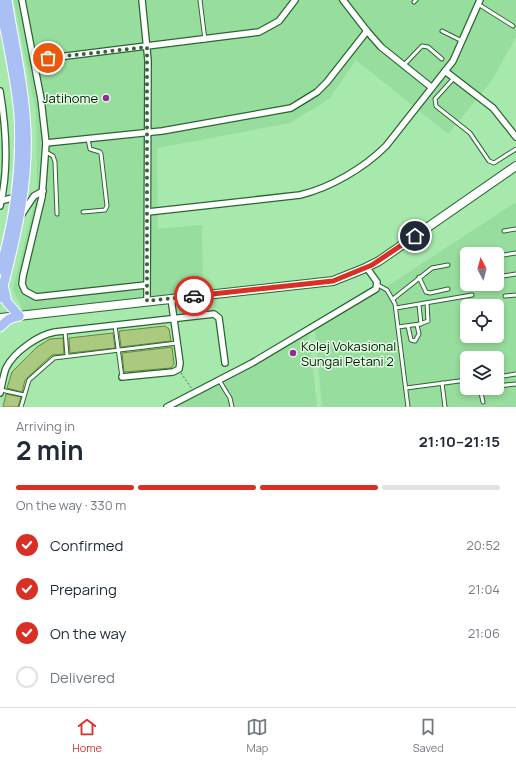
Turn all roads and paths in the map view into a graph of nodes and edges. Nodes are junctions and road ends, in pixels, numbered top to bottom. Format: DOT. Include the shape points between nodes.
graph roads {
  1 [pos="7,0"];
  2 [pos="22,0"];
  3 [pos="142,0"];
  4 [pos="200,0"];
  5 [pos="295,0"];
  6 [pos="343,0"];
  7 [pos="479,2"];
  8 [pos="0,4"];
  9 [pos="513,26"];
  10 [pos="442,30"];
  11 [pos="366,31"];
  12 [pos="205,40"];
  13 [pos="462,41"];
  14 [pos="147,47"];
  15 [pos="442,59"];
  16 [pos="34,60"];
  17 [pos="404,66"];
  18 [pos="445,71"];
  19 [pos="454,78"];
  20 [pos="431,87"];
  21 [pos="0,91"];
  22 [pos="1,115"];
  23 [pos="148,132"];
  24 [pos="516,137"];
  25 [pos="88,139"];
  26 [pos="46,143"];
  27 [pos="516,149"];
  28 [pos="46,152"];
  29 [pos="516,161"];
  30 [pos="513,168"];
  31 [pos="43,191"];
  32 [pos="16,197"];
  33 [pos="0,203"];
  34 [pos="83,212"];
  35 [pos="148,212"];
  36 [pos="57,214"];
  37 [pos="19,219"];
  38 [pos="516,229"];
  39 [pos="504,231"];
  40 [pos="516,253"];
  41 [pos="504,255"];
  42 [pos="1,264"];
  43 [pos="448,265"];
  44 [pos="367,268"];
  45 [pos="516,274"];
  46 [pos="504,276"];
  47 [pos="418,277"];
  48 [pos="146,285"];
  49 [pos="3,286"];
  50 [pos="378,286"];
  51 [pos="448,289"];
  52 [pos="472,295"];
  53 [pos="516,295"];
  54 [pos="505,296"];
  55 [pos="0,298"];
  56 [pos="171,298"];
  57 [pos="393,299"];
  58 [pos="147,301"];
  59 [pos="427,303"];
  60 [pos="419,305"];
  61 [pos="396,308"];
  62 [pos="18,316"];
  63 [pos="0,318"];
  64 [pos="173,319"];
  65 [pos="422,324"];
  66 [pos="417,325"];
  67 [pos="115,326"];
  68 [pos="408,326"];
  69 [pos="0,327"];
  70 [pos="398,327"];
  71 [pos="65,331"];
  72 [pos="177,343"];
  73 [pos="118,350"];
  74 [pos="67,356"];
  75 [pos="225,363"];
  76 [pos="179,369"];
  77 [pos="516,374"];
  78 [pos="504,375"];
  79 [pos="122,377"];
  80 [pos="219,380"];
  81 [pos="460,381"];
  82 [pos="442,384"];
  83 [pos="516,384"];
  84 [pos="504,385"];
  85 [pos="406,388"];
  86 [pos="0,391"];
  87 [pos="196,393"];
  88 [pos="24,395"];
  89 [pos="482,395"];
  90 [pos="483,402"];
  91 [pos="21,407"];
  92 [pos="168,407"];
  93 [pos="231,407"];
  94 [pos="408,407"];
  95 [pos="445,407"];
  1 -- 37 [label="main road" via="25,115 25,175"];
  2 -- 16 [label="street"];
  3 -- 14 [label="street"];
  4 -- 12 [label="lane"];
  5 -- 12 [label="street" via="279,21 265,30 249,35"];
  6 -- 11 [label="street"];
  7 -- 9 [label="lane"];
  7 -- 13 [label="street"];
  8 -- 32 [label="main road" via="19,114"];
  10 -- 13 [label="lane"];
  11 -- 17 [label="street"];
  11 -- 23 [label="street" via="327,82 298,105 283,110"];
  12 -- 14 [label="street"];
  13 -- 18 [label="street" via="453,61"];
  14 -- 16 [label="street"];
  14 -- 23 [label="street"];
  15 -- 17 [label="lane" via="428,47 422,46"];
  16 -- 26 [label="street"];
  17 -- 20 [label="street"];
  18 -- 19 [label="street"];
  18 -- 20 [label="street"];
  19 -- 24 [label="street" via="493,108"];
  19 -- 27 [label="lane" via="435,100 436,106 470,133 489,161 494,163"];
  20 -- 35 [label="street" via="379,153 328,186 300,194"];
  21 -- 22 [label="street"];
  22 -- 33 [label="street" via="4,182"];
  23 -- 25 [label="street"];
  23 -- 35 [label="street"];
  25 -- 26 [label="street"];
  25 -- 34 [label="lane" via="90,150 101,154 107,206 105,210"];
  26 -- 28 [label="street"];
  28 -- 31 [label="street"];
  28 -- 36 [label="lane" via="53,156 55,162"];
  29 -- 30 [label="street"];
  30 -- 44 [label="street"];
  31 -- 37 [label="street" via="27,204"];
  31 -- 48 [label="street" via="23,276 24,292 36,297"];
  32 -- 33 [label="street"];
  32 -- 42 [label="main road"];
  35 -- 48 [label="street"];
  37 -- 49 [label="main road"];
  38 -- 39 [label="lane"];
  40 -- 41 [label="lane"];
  43 -- 47 [label="lane" via="432,268"];
  44 -- 50 [label="street"];
  44 -- 56 [label="street" via="328,282"];
  45 -- 46 [label="lane"];
  47 -- 51 [label="lane" via="426,292"];
  47 -- 57 [label="lane"];
  48 -- 58 [label="street"];
  49 -- 55 [label="main road"];
  49 -- 62 [label="main road" via="7,302"];
  50 -- 57 [label="lane" via="387,290"];
  50 -- 80 [label="street" via="288,342"];
  52 -- 59 [label="lane"];
  53 -- 54 [label="lane"];
  56 -- 58 [label="street"];
  56 -- 64 [label="street"];
  57 -- 61 [label="lane"];
  58 -- 62 [label="street"];
  59 -- 60 [label="lane"];
  59 -- 65 [label="lane" via="429,317 428,321"];
  60 -- 61 [label="lane"];
  60 -- 65 [label="lane"];
  61 -- 70 [label="lane"];
  62 -- 63 [label="street"];
  62 -- 69 [label="main road" via="9,319"];
  64 -- 67 [label="street"];
  64 -- 72 [label="street"];
  64 -- 75 [label="street" via="214,314 218,316"];
  65 -- 66 [label="lane"];
  66 -- 68 [label="lane"];
  66 -- 68 [label="lane" via="419,334 415,341 411,340"];
  67 -- 71 [label="street"];
  67 -- 73 [label="lane"];
  68 -- 70 [label="lane"];
  70 -- 85 [label="lane"];
  71 -- 74 [label="lane"];
  71 -- 86 [label="street" via="42,335 33,341 8,366"];
  72 -- 73 [label="lane"];
  72 -- 76 [label="street"];
  73 -- 74 [label="lane"];
  73 -- 79 [label="lane"];
  74 -- 88 [label="lane" via="54,358 32,377 26,385"];
  76 -- 79 [label="street" via="173,372"];
  76 -- 87 [label="path"];
  77 -- 78 [label="lane"];
  80 -- 87 [label="street"];
  80 -- 93 [label="lane" via="230,398"];
  81 -- 82 [label="lane"];
  82 -- 85 [label="lane"];
  82 -- 95 [label="lane"];
  83 -- 84 [label="lane"];
  85 -- 94 [label="lane"];
  86 -- 88 [label="lane"];
  87 -- 92 [label="street"];
  88 -- 91 [label="lane"];
  89 -- 90 [label="lane"];
}
